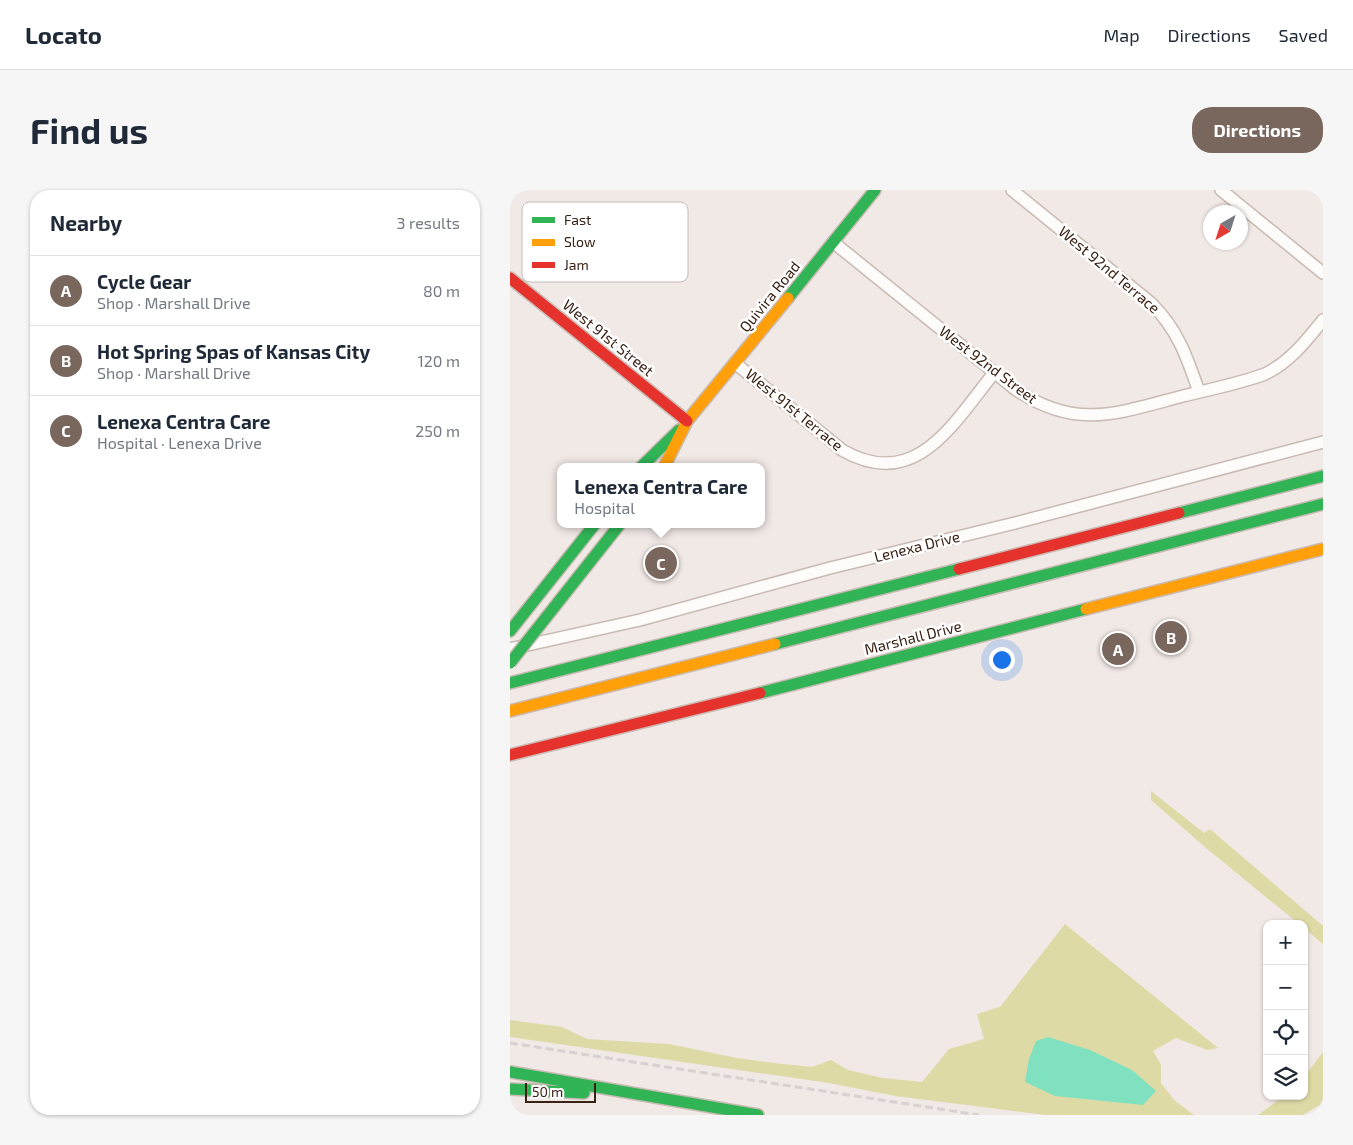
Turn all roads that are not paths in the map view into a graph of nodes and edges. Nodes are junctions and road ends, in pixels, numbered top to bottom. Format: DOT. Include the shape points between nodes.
graph roads {
  1 [pos="875,190"];
  2 [pos="1012,190"];
  3 [pos="1221,190"];
  4 [pos="833,242"];
  5 [pos="1323,273"];
  6 [pos="510,278"];
  7 [pos="1323,320"];
  8 [pos="735,363"];
  9 [pos="994,373"];
  10 [pos="1199,392"];
  11 [pos="687,421"];
  12 [pos="1323,442"];
  13 [pos="643,463"];
  14 [pos="666,463"];
  15 [pos="1323,476"];
  16 [pos="1323,504"];
  17 [pos="592,528"];
  18 [pos="617,528"];
  19 [pos="1323,549"];
  20 [pos="510,631"];
  21 [pos="510,649"];
  22 [pos="510,663"];
  23 [pos="510,683"];
  24 [pos="510,711"];
  25 [pos="510,755"];
  26 [pos="510,1072"];
  27 [pos="510,1089"];
  28 [pos="683,1102"];
  29 [pos="758,1115"];
  1 -- 4 [label="main road, Quivira Road"];
  2 -- 10 [label="street, West 92nd Terrace" via="1163,315 1186,353"];
  3 -- 5 [label="street"];
  4 -- 8 [label="main road, Quivira Road"];
  4 -- 9 [label="street, West 92nd Street"];
  6 -- 11 [label="main road, West 91st Street"];
  7 -- 10 [label="street, West 92nd Street" via="1294,354 1273,370"];
  8 -- 9 [label="street, West 91st Terrace" via="842,450 853,457 878,463 908,460 937,442"];
  8 -- 11 [label="main road, Quivira Road"];
  9 -- 10 [label="street, West 92nd Street" via="1044,407 1076,415 1108,415"];
  11 -- 13 [label="main road, Quivira Road"];
  11 -- 14 [label="main road, Quivira Road"];
  12 -- 21 [label="street, Lenexa Drive" via="640,620"];
  15 -- 23 [label="main road"];
  16 -- 24 [label="main road"];
  17 -- 20 [label="main road"];
  18 -- 22 [label="main road, bridge"];
  19 -- 25 [label="main road, Marshall Drive"];
  26 -- 28 [label="main road"];
  27 -- 28 [label="main road"];
  28 -- 29 [label="main road"];
}
